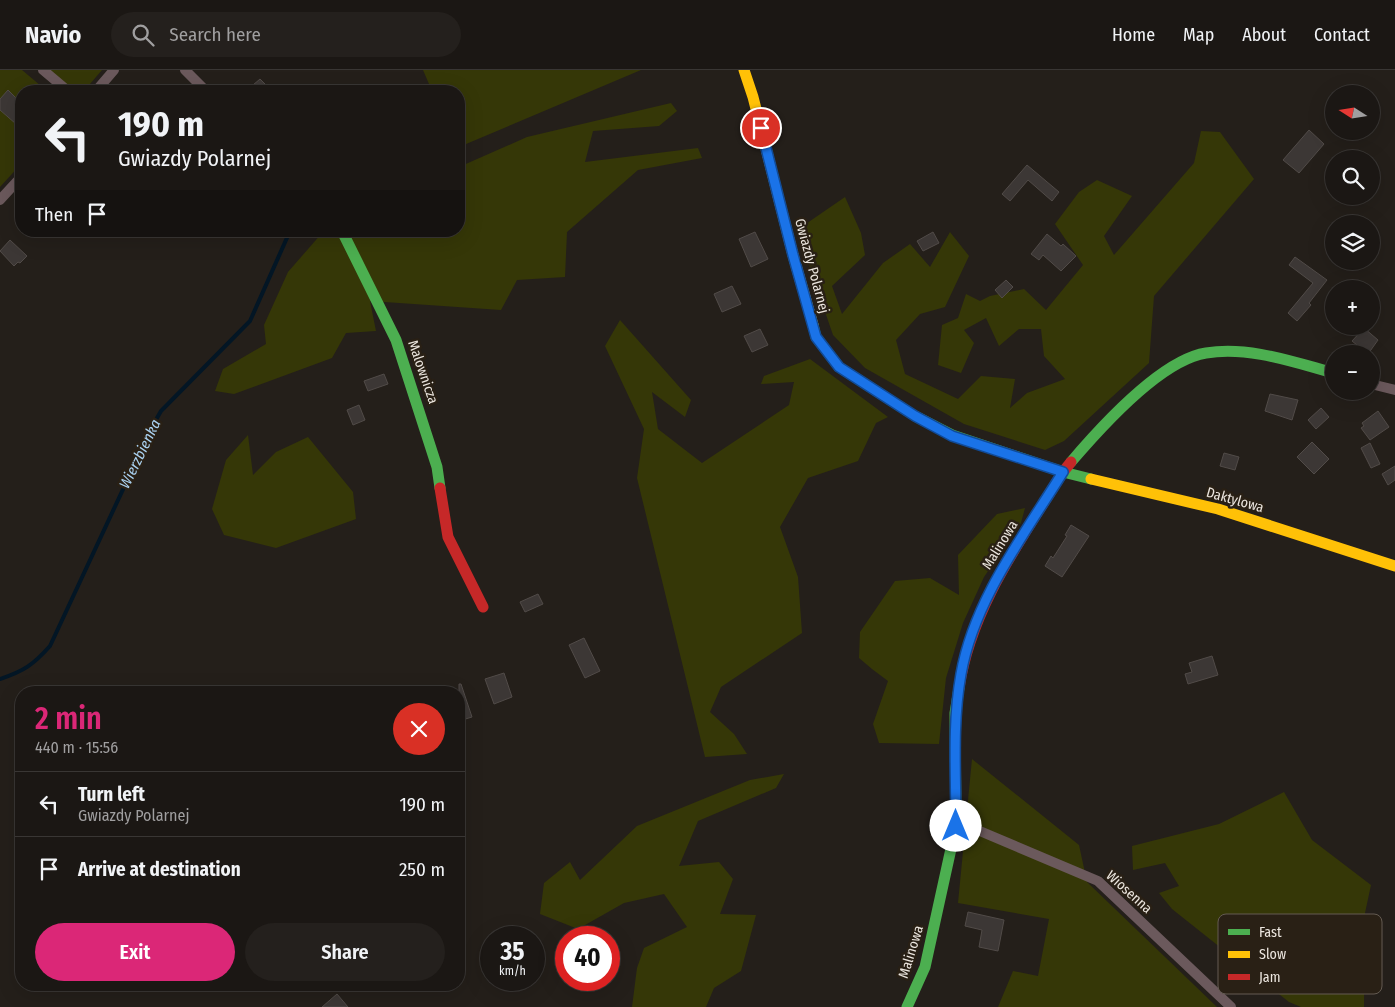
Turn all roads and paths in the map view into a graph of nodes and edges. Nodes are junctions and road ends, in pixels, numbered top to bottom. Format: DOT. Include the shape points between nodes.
graph roads {
  1 [pos="43,70"];
  2 [pos="114,70"];
  3 [pos="185,70"];
  4 [pos="744,70"];
  5 [pos="61,85"];
  6 [pos="101,85"];
  7 [pos="200,85"];
  8 [pos="15,184"];
  9 [pos="0,200"];
  10 [pos="345,237"];
  11 [pos="1325,371"];
  12 [pos="1380,386"];
  13 [pos="1395,390"];
  14 [pos="1063,472"];
  15 [pos="1395,566"];
  16 [pos="483,607"];
  17 [pos="956,826"];
  18 [pos="908,1007"];
  19 [pos="1231,1007"];
  1 -- 5 [label="street"];
  2 -- 6 [label="street"];
  3 -- 7 [label="street"];
  4 -- 14 [label="street, Gwiazdy Polarnej" via="754,97 816,337 839,367 952,436"];
  8 -- 9 [label="street"];
  10 -- 16 [label="street, Malownicza" via="396,340 437,467 450,542"];
  11 -- 14 [label="street, Malinowa" via="1266,355 1230,352 1194,357 1165,370 1107,422"];
  12 -- 13 [label="street"];
  14 -- 15 [label="street, Daktylowa" via="1218,509"];
  14 -- 17 [label="street, Malinowa" via="993,585 968,648 955,713"];
  17 -- 18 [label="street, Malinowa" via="925,967"];
  17 -- 19 [label="street, Wiosenna" via="975,829 1098,881"];
}
